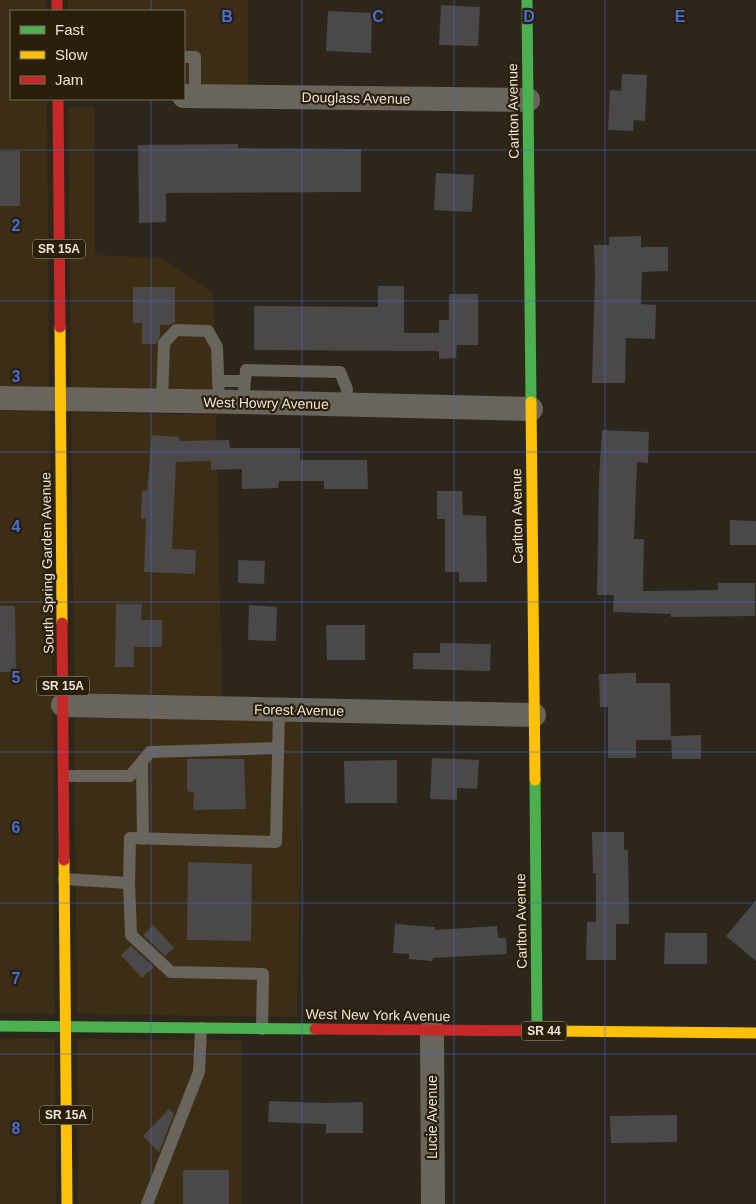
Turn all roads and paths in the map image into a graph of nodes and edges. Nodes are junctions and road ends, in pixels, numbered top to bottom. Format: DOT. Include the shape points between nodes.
graph roads {
  1 [pos="527,0"];
  2 [pos="185,57"];
  3 [pos="189,96"];
  4 [pos="58,100"];
  5 [pos="528,100"];
  6 [pos="219,392"];
  7 [pos="243,392"];
  8 [pos="0,398"];
  9 [pos="60,399"];
  10 [pos="162,401"];
  11 [pos="346,405"];
  12 [pos="531,409"];
  13 [pos="63,705"];
  14 [pos="279,710"];
  15 [pos="534,715"];
  16 [pos="278,748"];
  17 [pos="142,762"];
  18 [pos="64,776"];
  19 [pos="143,838"];
  20 [pos="64,879"];
  21 [pos="128,883"];
  22 [pos="0,1026"];
  23 [pos="66,1026"];
  24 [pos="201,1028"];
  25 [pos="262,1028"];
  26 [pos="432,1030"];
  27 [pos="537,1031"];
  28 [pos="756,1033"];
  29 [pos="67,1204"];
  30 [pos="148,1204"];
  31 [pos="432,1204"];
  1 -- 5 [label="main road, Carlton Avenue"];
  2 -- 3 [label="lane" via="194,57"];
  3 -- 5 [label="street, Douglass Avenue"];
  4 -- 9 [label="main road, South Spring Garden Avenue / SR 15A"];
  5 -- 12 [label="main road, Carlton Avenue"];
  6 -- 7 [label="street, West Howry Avenue"];
  6 -- 10 [label="street, West Howry Avenue"];
  6 -- 10 [label="lane" via="217,347 208,332 176,330 164,343"];
  7 -- 11 [label="street, West Howry Avenue"];
  7 -- 11 [label="lane" via="246,370 340,372 346,389"];
  8 -- 9 [label="street, West Howry Avenue"];
  9 -- 10 [label="street, West Howry Avenue"];
  9 -- 13 [label="main road, South Spring Garden Avenue / SR 15A"];
  11 -- 12 [label="street, West Howry Avenue"];
  12 -- 15 [label="main road, Carlton Avenue"];
  13 -- 14 [label="street, Forest Avenue"];
  13 -- 18 [label="main road, South Spring Garden Avenue / SR 15A"];
  14 -- 15 [label="street, Forest Avenue"];
  14 -- 16 [label="lane"];
  15 -- 27 [label="main road, Carlton Avenue"];
  16 -- 17 [label="lane" via="150,752"];
  16 -- 19 [label="lane" via="276,842"];
  17 -- 18 [label="lane" via="130,776"];
  17 -- 19 [label="lane"];
  18 -- 20 [label="main road, South Spring Garden Avenue / SR 15A"];
  19 -- 21 [label="lane" via="130,838"];
  20 -- 21 [label="lane"];
  20 -- 23 [label="main road, South Spring Garden Avenue / SR 15A"];
  21 -- 25 [label="lane" via="131,936 172,972 263,974"];
  22 -- 23 [label="main road, West New York Avenue / SR 44"];
  23 -- 24 [label="main road, West New York Avenue / SR 44"];
  23 -- 29 [label="main road, SR 15A"];
  24 -- 25 [label="main road, West New York Avenue / SR 44"];
  24 -- 30 [label="lane" via="199,1072"];
  25 -- 26 [label="main road, West New York Avenue / SR 44"];
  26 -- 27 [label="main road, West New York Avenue / SR 44"];
  26 -- 31 [label="street, Lucie Avenue"];
  27 -- 28 [label="main road, West New York Avenue / SR 44"];
}
